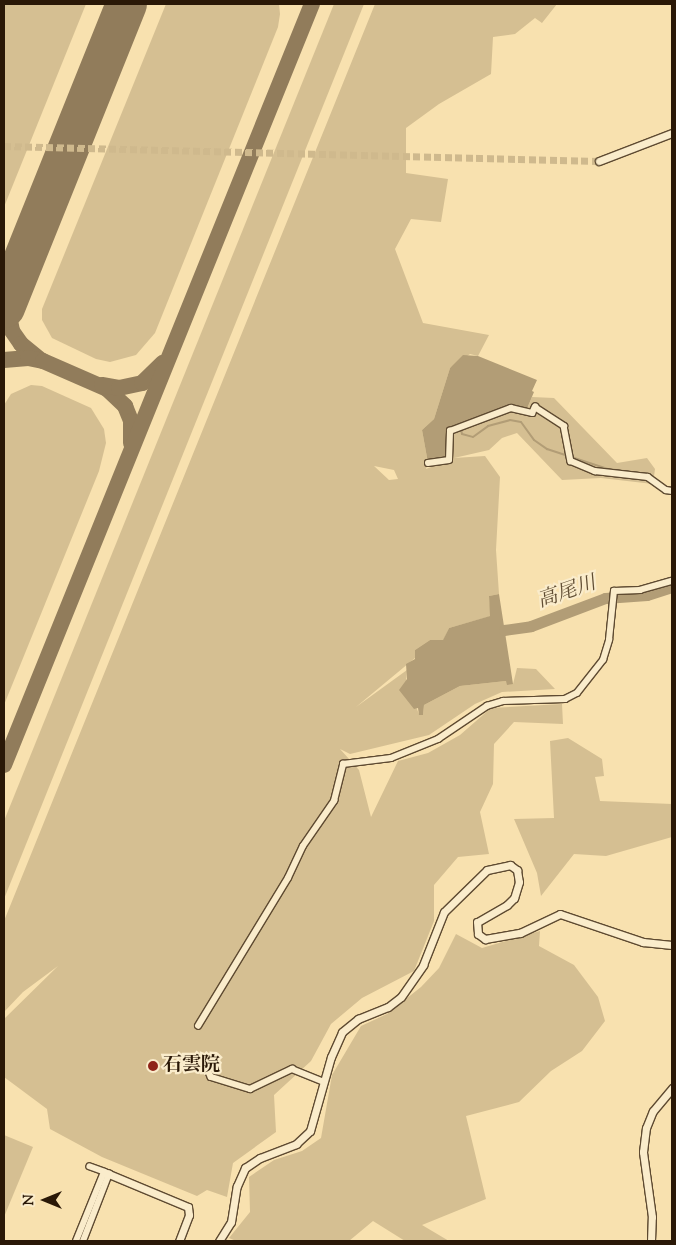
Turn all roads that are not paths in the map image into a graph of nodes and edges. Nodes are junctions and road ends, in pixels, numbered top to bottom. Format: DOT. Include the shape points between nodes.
graph roads {
  1 [pos="672,133"];
  2 [pos="599,161"];
  3 [pos="428,462"];
  4 [pos="672,491"];
  5 [pos="672,580"];
  6 [pos="672,945"];
  7 [pos="198,1026"];
  8 [pos="209,1072"];
  9 [pos="325,1082"];
  10 [pos="672,1088"];
  11 [pos="90,1167"];
  12 [pos="107,1173"];
  13 [pos="76,1241"];
  14 [pos="83,1241"];
  15 [pos="179,1241"];
  16 [pos="219,1241"];
  17 [pos="651,1241"];
  1 -- 2 [label="street"];
  3 -- 4 [label="street" via="449,460 450,431 511,408 532,413 535,407 564,426 570,461 600,472 648,477"];
  5 -- 7 [label="street" via="640,590 614,591 609,640 603,660 577,693 565,699 503,701 487,706 438,739 408,752 391,758 343,764 334,801 303,846 288,878"];
  6 -- 9 [label="street" via="643,942 560,914 511,936 490,940 481,938 476,931 477,922 507,905 518,890 519,876 514,867 496,865 478,877 444,912 418,974 401,997 388,1007 358,1019 342,1032"];
  8 -- 9 [label="street" via="211,1078 250,1089 292,1069"];
  9 -- 16 [label="street" via="314,1124 304,1139 245,1168 237,1186 231,1222"];
  10 -- 17 [label="street" via="653,1111 646,1128 643,1152 652,1217"];
  11 -- 12 [label="street"];
  12 -- 13 [label="street"];
  12 -- 14 [label="street"];
  12 -- 15 [label="street" via="188,1207 189,1215"];
}
